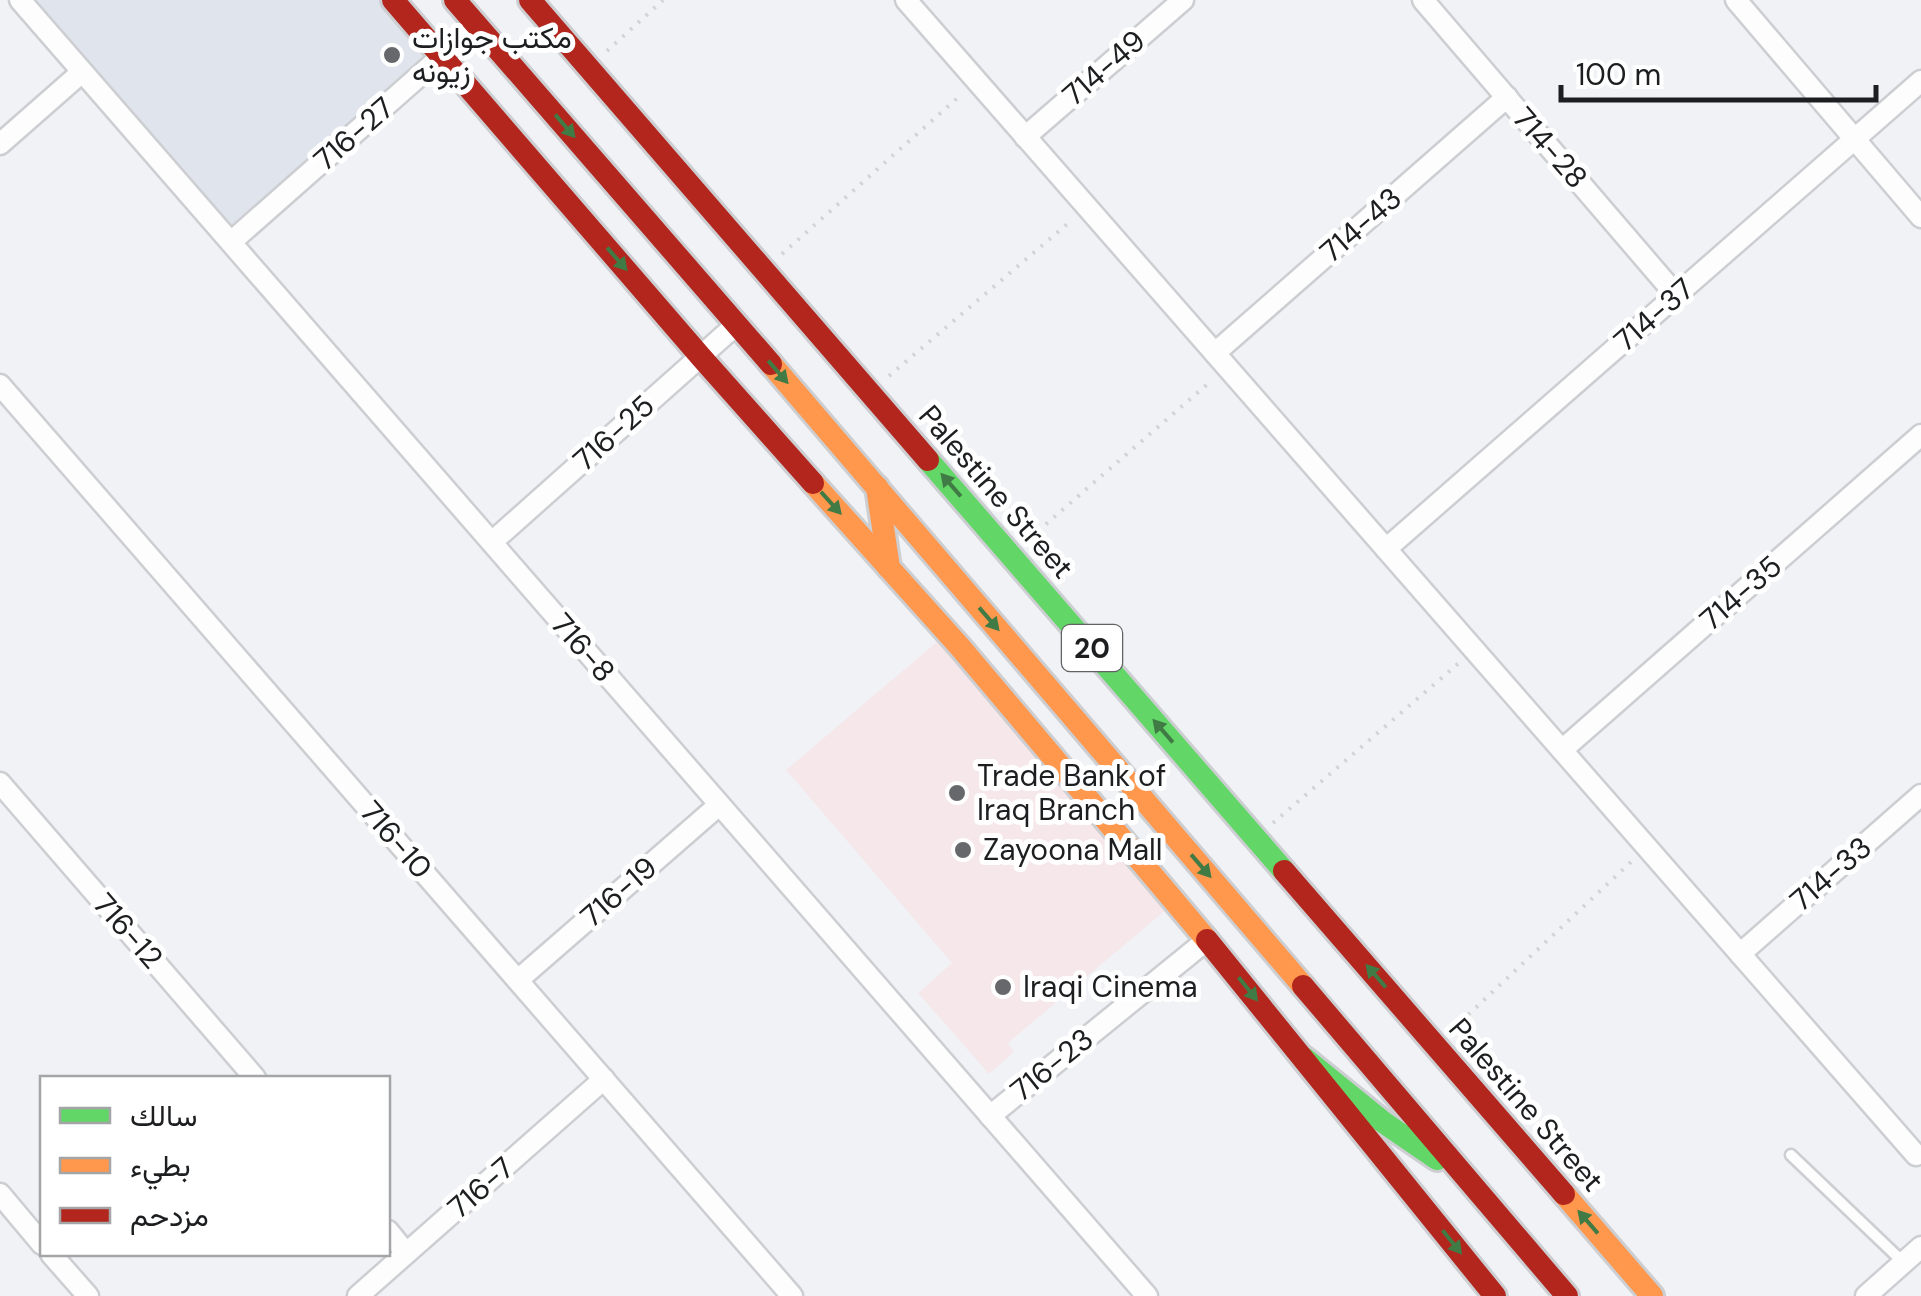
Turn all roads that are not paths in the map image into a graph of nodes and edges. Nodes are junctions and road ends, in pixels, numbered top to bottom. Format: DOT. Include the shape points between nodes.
graph roads {
  1 [pos="20,0"];
  2 [pos="393,0"];
  3 [pos="456,0"];
  4 [pos="530,0"];
  5 [pos="906,0"];
  6 [pos="1183,0"];
  7 [pos="1423,0"];
  8 [pos="1736,0"];
  9 [pos="477,25"];
  10 [pos="442,56"];
  11 [pos="82,72"];
  12 [pos="1921,81"];
  13 [pos="1507,98"];
  14 [pos="1025,136"];
  15 [pos="1854,139"];
  16 [pos="0,144"];
  17 [pos="1921,217"];
  18 [pos="231,242"];
  19 [pos="1676,296"];
  20 [pos="737,324"];
  21 [pos="700,357"];
  22 [pos="1221,360"];
  23 [pos="0,385"];
  24 [pos="1921,435"];
  25 [pos="877,487"];
  26 [pos="492,542"];
  27 [pos="1386,549"];
  28 [pos="889,568"];
  29 [pos="1562,750"];
  30 [pos="0,784"];
  31 [pos="1921,795"];
  32 [pos="719,804"];
  33 [pos="1207,940"];
  34 [pos="1740,954"];
  35 [pos="518,980"];
  36 [pos="1304,1058"];
  37 [pos="254,1076"];
  38 [pos="604,1079"];
  39 [pos="990,1116"];
  40 [pos="1791,1154"];
  41 [pos="1920,1156"];
  42 [pos="1468,1179"];
  43 [pos="0,1194"];
  44 [pos="390,1233"];
  45 [pos="40,1242"];
  46 [pos="1921,1247"];
  47 [pos="406,1253"];
  48 [pos="53,1256"];
  49 [pos="1904,1262"];
  50 [pos="88,1296"];
  51 [pos="358,1296"];
  52 [pos="792,1296"];
  53 [pos="1147,1296"];
  54 [pos="1495,1296"];
  55 [pos="1567,1296"];
  56 [pos="1652,1296"];
  57 [pos="1866,1296"];
  1 -- 11 [label="street, 716-8"];
  2 -- 10 [label="main road"];
  3 -- 9 [label="main road, 20"];
  56 -- 4 [label="main road, Palestine Street / 20, one-way"];
  5 -- 14 [label="street"];
  6 -- 14 [label="street, 714-49"];
  7 -- 13 [label="street, 714-28"];
  8 -- 15 [label="street"];
  9 -- 10 [label="street, 716-27"];
  9 -- 20 [label="main road, 20, one-way"];
  10 -- 18 [label="street, 716-27"];
  10 -- 21 [label="main road, one-way"];
  11 -- 16 [label="street"];
  11 -- 18 [label="street, 716-8"];
  12 -- 15 [label="street, 714-37"];
  13 -- 19 [label="street, 714-28"];
  13 -- 22 [label="street, 714-43"];
  14 -- 22 [label="street"];
  15 -- 17 [label="street"];
  15 -- 19 [label="street, 714-37"];
  18 -- 26 [label="street, 716-8"];
  19 -- 27 [label="street, 714-37"];
  20 -- 21 [label="street, 716-25"];
  20 -- 25 [label="main road, 20, one-way"];
  21 -- 26 [label="street, 716-25"];
  21 -- 28 [label="main road, one-way"];
  22 -- 27 [label="street"];
  23 -- 35 [label="street, 716-10"];
  24 -- 29 [label="street, 714-35"];
  25 -- 28 [label="main road"];
  25 -- 42 [label="main road, 20, one-way"];
  26 -- 32 [label="street, 716-8"];
  27 -- 29 [label="street"];
  28 -- 33 [label="main road"];
  29 -- 34 [label="street"];
  30 -- 37 [label="street, 716-12"];
  31 -- 34 [label="street, 714-33"];
  32 -- 35 [label="street, 716-19"];
  32 -- 39 [label="street, 716-8"];
  33 -- 36 [label="main road, one-way"];
  33 -- 39 [label="street, 716-23"];
  34 -- 41 [label="street"];
  35 -- 38 [label="street, 716-10"];
  36 -- 42 [label="main road"];
  36 -- 54 [label="main road, one-way"];
  38 -- 47 [label="street, 716-7"];
  38 -- 52 [label="street, 716-10"];
  39 -- 53 [label="street, 716-8"];
  40 -- 49 [label="lane"];
  42 -- 55 [label="main road, 20"];
  43 -- 45 [label="street"];
  44 -- 47 [label="street"];
  46 -- 49 [label="street"];
  47 -- 51 [label="street, 716-7"];
  48 -- 50 [label="street"];
  49 -- 57 [label="street"];
}
